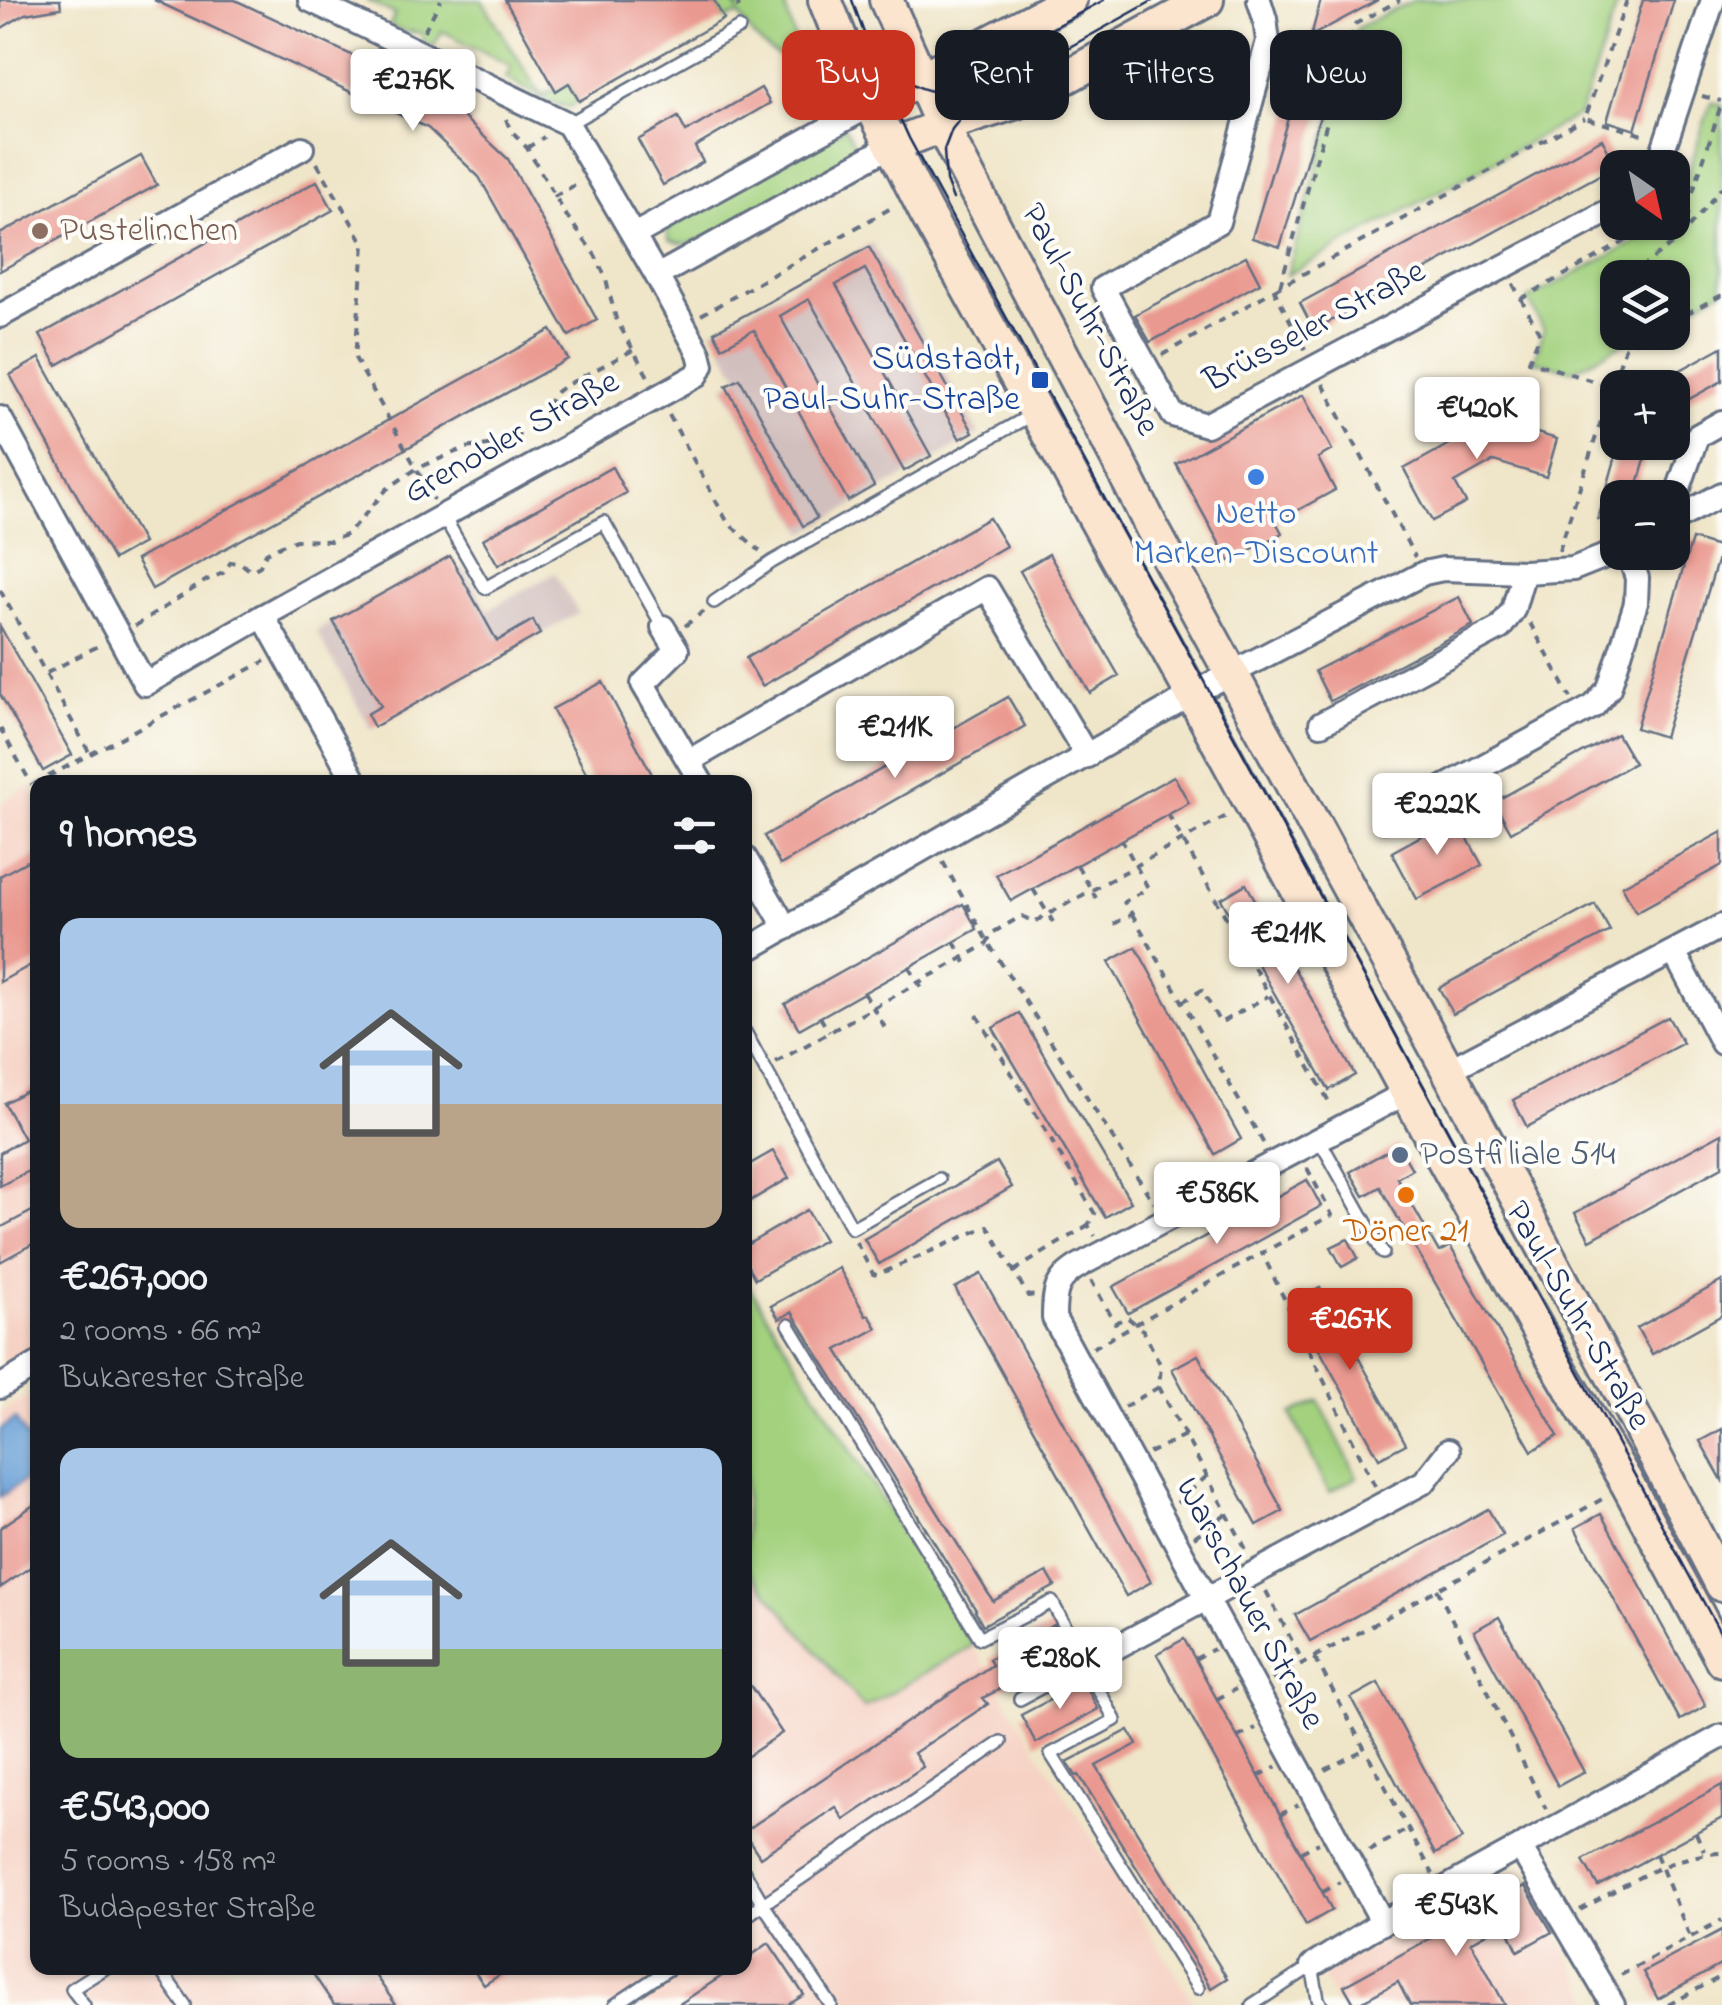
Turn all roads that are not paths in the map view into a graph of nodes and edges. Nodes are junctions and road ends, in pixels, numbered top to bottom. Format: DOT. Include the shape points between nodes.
graph roads {
  1 [pos="310,0"];
  2 [pos="824,0"];
  3 [pos="886,0"];
  4 [pos="1070,0"];
  5 [pos="1207,0"];
  6 [pos="1259,0"];
  7 [pos="1715,10"];
  8 [pos="739,28"];
  9 [pos="836,30"];
  10 [pos="920,78"];
  11 [pos="915,81"];
  12 [pos="842,120"];
  13 [pos="879,120"];
  14 [pos="942,126"];
  15 [pos="560,128"];
  16 [pos="892,146"];
  17 [pos="1664,150"];
  18 [pos="307,152"];
  19 [pos="1600,216"];
  20 [pos="634,235"];
  21 [pos="657,276"];
  22 [pos="0,316"];
  23 [pos="1035,412"];
  24 [pos="0,418"];
  25 [pos="1722,422"];
  26 [pos="1682,480"];
  27 [pos="1722,494"];
  28 [pos="1690,511"];
  29 [pos="444,516"];
  30 [pos="1600,558"];
  31 [pos="1634,570"];
  32 [pos="1524,572"];
  33 [pos="714,602"];
  34 [pos="263,616"];
  35 [pos="667,633"];
  36 [pos="1230,673"];
  37 [pos="1192,694"];
  38 [pos="1322,724"];
  39 [pos="1087,756"];
  40 [pos="689,762"];
  41 [pos="351,775"];
  42 [pos="697,775"];
  43 [pos="1384,820"];
  44 [pos="752,870"];
  45 [pos="1722,926"];
  46 [pos="786,928"];
  47 [pos="752,947"];
  48 [pos="1674,952"];
  49 [pos="1722,1044"];
  50 [pos="752,1045"];
  51 [pos="1428,1081"];
  52 [pos="1319,1139"];
  53 [pos="939,1179"];
  54 [pos="1383,1253"];
  55 [pos="789,1325"];
  56 [pos="30,1369"];
  57 [pos="0,1387"];
  58 [pos="1448,1451"];
  59 [pos="1722,1585"];
  60 [pos="1206,1598"];
  61 [pos="1722,1660"];
  62 [pos="1085,1664"];
  63 [pos="1020,1700"];
  64 [pos="1722,1736"];
  65 [pos="1001,1742"];
  66 [pos="1520,1847"];
  67 [pos="752,1885"];
  68 [pos="764,1904"];
  69 [pos="752,1912"];
  70 [pos="1383,1923"];
  71 [pos="1312,1966"];
  72 [pos="93,1975"];
  73 [pos="165,1975"];
  74 [pos="660,1975"];
  75 [pos="1198,1988"];
  76 [pos="1607,1996"];
  77 [pos="84,2005"];
  78 [pos="185,2005"];
  79 [pos="616,2005"];
  80 [pos="832,2005"];
  81 [pos="1252,2005"];
  82 [pos="1321,2005"];
  1 -- 15 [label="street"];
  2 -- 9 [label="street"];
  3 -- 10 [label="street, Paul-Suhr-Straße"];
  4 -- 10 [label="street"];
  5 -- 14 [label="street" via="1026,99"];
  6 -- 19 [label="street, Brüsseler Straße" via="1268,40 1218,222 1103,288 1172,415 1206,424"];
  7 -- 17 [label="street"];
  8 -- 15 [label="lane"];
  10 -- 11 [label="street"];
  10 -- 14 [label="street, Paul-Suhr-Straße"];
  12 -- 20 [label="street"];
  13 -- 16 [label="street, Paul-Suhr-Straße"];
  14 -- 16 [label="street"];
  14 -- 36 [label="street, Paul-Suhr-Straße"];
  15 -- 20 [label="street, Grenobler Straße" via="597,172"];
  16 -- 21 [label="street"];
  16 -- 23 [label="street, Paul-Suhr-Straße"];
  18 -- 22 [label="street"];
  20 -- 21 [label="street, Grenobler Straße"];
  21 -- 29 [label="street, Grenobler Straße" via="699,353 697,375"];
  23 -- 33 [label="lane"];
  23 -- 37 [label="street, Paul-Suhr-Straße"];
  24 -- 34 [label="street, Grenobler Straße" via="145,684"];
  25 -- 26 [label="street" via="1697,436"];
  27 -- 28 [label="street"];
  29 -- 34 [label="street, Grenobler Straße"];
  29 -- 35 [label="lane" via="485,588 604,522"];
  30 -- 32 [label="street" via="1573,569"];
  31 -- 43 [label="street" via="1636,603 1609,688 1594,706"];
  32 -- 36 [label="street" via="1424,573"];
  32 -- 38 [label="street" via="1500,628"];
  34 -- 41 [label="street"];
  35 -- 40 [label="street" via="677,650 644,684"];
  36 -- 37 [label="street"];
  36 -- 51 [label="street, Paul-Suhr-Straße"];
  37 -- 39 [label="street"];
  37 -- 51 [label="street, Paul-Suhr-Straße"];
  39 -- 40 [label="street" via="986,588"];
  39 -- 46 [label="street"];
  40 -- 42 [label="street"];
  44 -- 46 [label="street"];
  45 -- 48 [label="street"];
  46 -- 47 [label="street"];
  48 -- 49 [label="street"];
  48 -- 51 [label="street"];
  50 -- 53 [label="lane" via="852,1228"];
  51 -- 52 [label="street"];
  51 -- 59 [label="street, Paul-Suhr-Straße" via="1615,1379"];
  51 -- 61 [label="street, Paul-Suhr-Straße" via="1463,1195"];
  52 -- 54 [label="lane"];
  52 -- 60 [label="street, Warschauer Straße" via="1066,1272 1054,1294 1054,1318"];
  55 -- 62 [label="lane" via="980,1638 1052,1602"];
  56 -- 57 [label="street"];
  58 -- 60 [label="street" via="1424,1482"];
  60 -- 62 [label="street"];
  60 -- 70 [label="street, Warschauer Straße" via="1247,1688 1347,1871"];
  62 -- 63 [label="lane"];
  62 -- 75 [label="lane" via="1115,1720 1051,1754"];
  64 -- 66 [label="street"];
  65 -- 68 [label="lane"];
  66 -- 70 [label="street"];
  66 -- 76 [label="street"];
  67 -- 68 [label="lane"];
  68 -- 69 [label="lane"];
  68 -- 80 [label="lane"];
  70 -- 71 [label="street"];
  71 -- 81 [label="lane"];
  71 -- 82 [label="lane"];
  72 -- 77 [label="lane" via="72,1988"];
  73 -- 78 [label="lane"];
  74 -- 79 [label="lane"];
}
